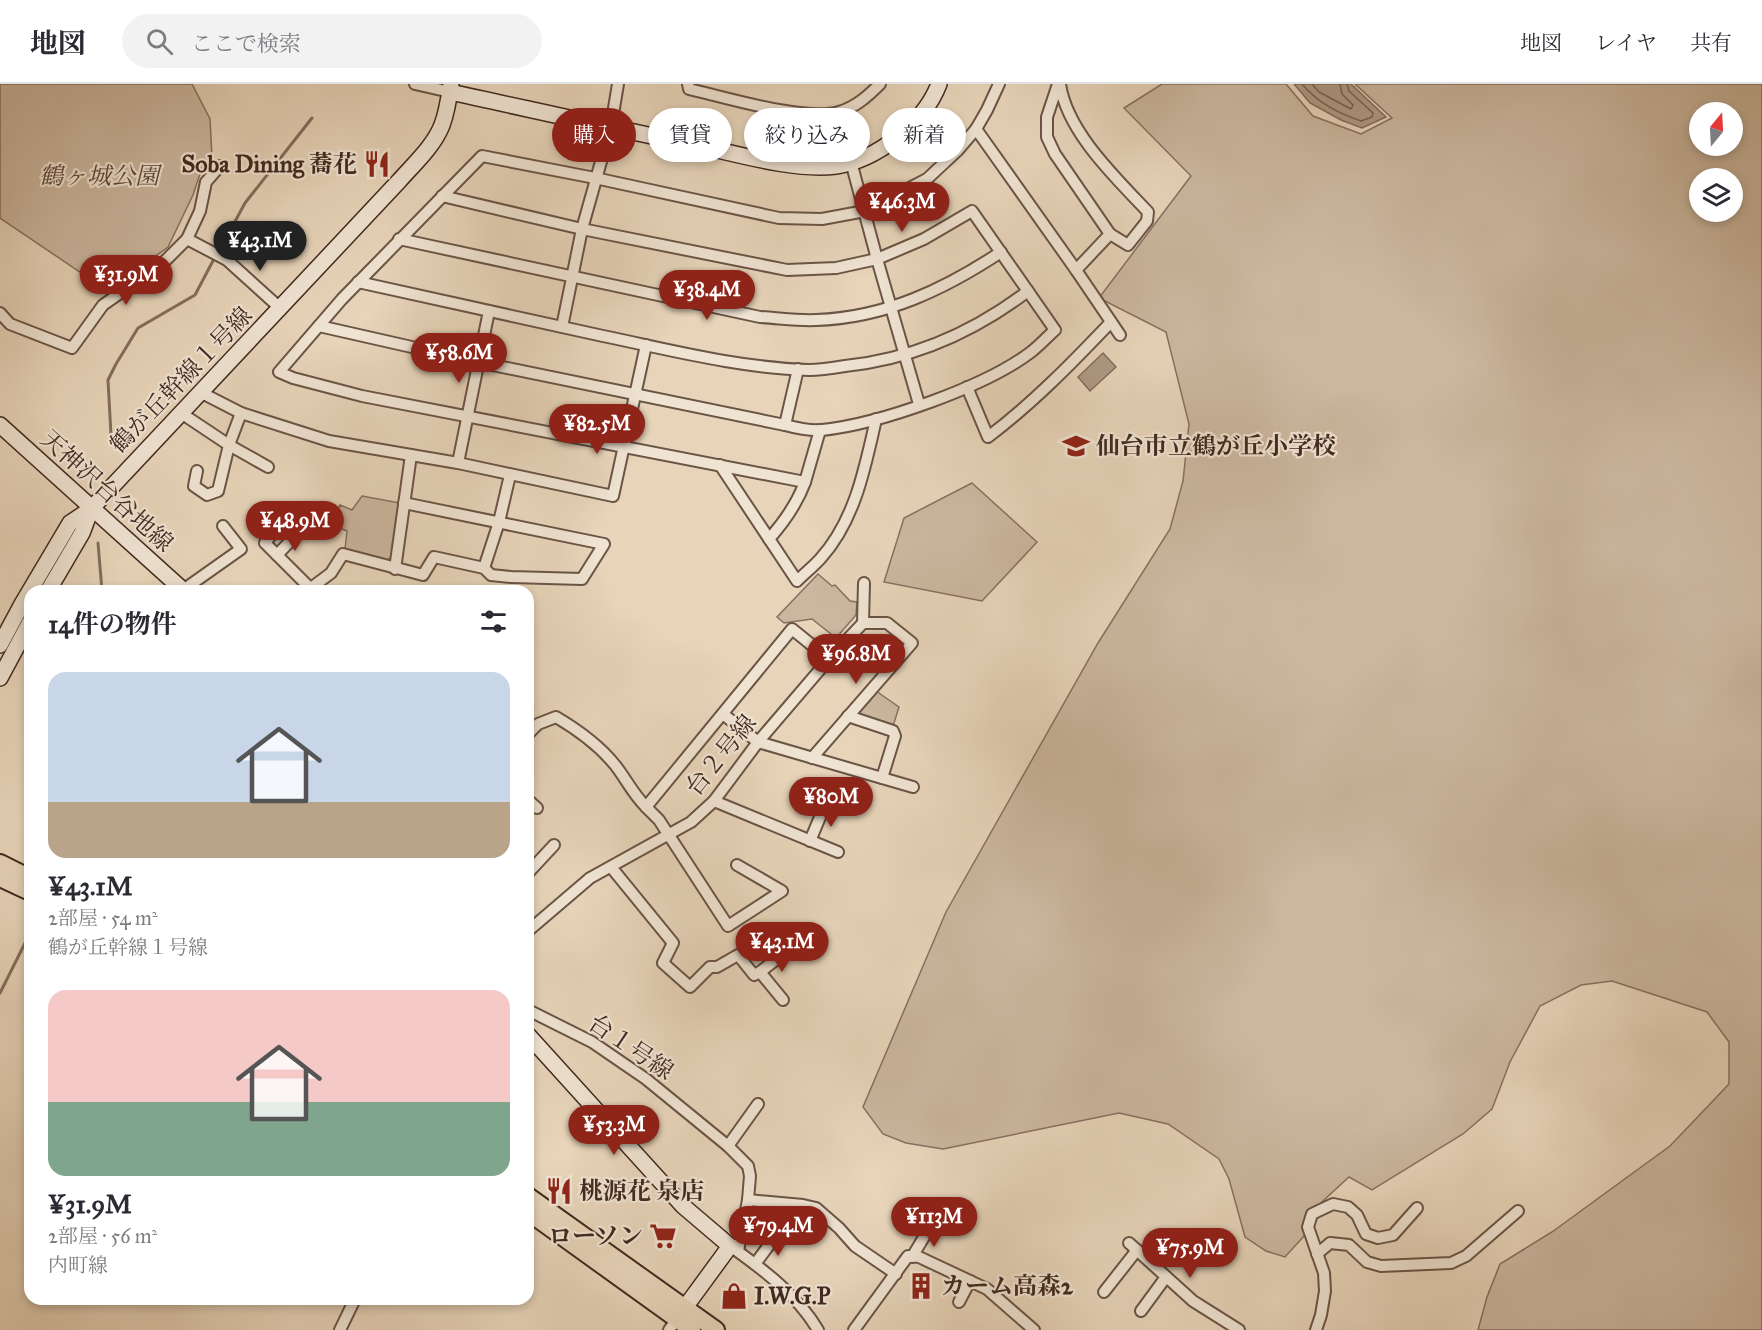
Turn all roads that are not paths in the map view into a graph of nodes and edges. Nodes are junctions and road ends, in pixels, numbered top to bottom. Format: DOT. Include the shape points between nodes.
graph roads {
  1 [pos="415,84"];
  2 [pos="618,84"];
  3 [pos="688,84"];
  4 [pos="880,84"];
  5 [pos="939,84"];
  6 [pos="999,84"];
  7 [pos="1059,84"];
  8 [pos="451,88"];
  9 [pos="614,108"];
  10 [pos="772,108"];
  11 [pos="848,108"];
  12 [pos="552,112"];
  13 [pos="976,129"];
  14 [pos="636,131"];
  15 [pos="870,153"];
  16 [pos="744,154"];
  17 [pos="601,162"];
  18 [pos="785,162"];
  19 [pos="849,162"];
  20 [pos="852,162"];
  21 [pos="220,166"];
  22 [pos="596,178"];
  23 [pos="442,196"];
  24 [pos="865,210"];
  25 [pos="582,229"];
  26 [pos="1110,234"];
  27 [pos="188,239"];
  28 [pos="399,239"];
  29 [pos="1001,252"];
  30 [pos="877,259"];
  31 [pos="1077,270"];
  32 [pos="572,277"];
  33 [pos="358,282"];
  34 [pos="1028,291"];
  35 [pos="280,308"];
  36 [pos="892,308"];
  37 [pos="489,311"];
  38 [pos="0,313"];
  39 [pos="1111,322"];
  40 [pos="319,326"];
  41 [pos="562,327"];
  42 [pos="1120,335"];
  43 [pos="646,345"];
  44 [pos="905,355"];
  45 [pos="478,362"];
  46 [pos="798,369"];
  47 [pos="967,387"];
  48 [pos="201,392"];
  49 [pos="635,394"];
  50 [pos="919,404"];
  51 [pos="181,413"];
  52 [pos="241,413"];
  53 [pos="467,415"];
  54 [pos="876,419"];
  55 [pos="0,425"];
  56 [pos="785,425"];
  57 [pos="820,430"];
  58 [pos="229,446"];
  59 [pos="625,446"];
  60 [pos="411,455"];
  61 [pos="458,463"];
  62 [pos="720,465"];
  63 [pos="268,466"];
  64 [pos="197,471"];
  65 [pos="510,474"];
  66 [pos="805,482"];
  67 [pos="404,503"];
  68 [pos="91,508"];
  69 [pos="270,520"];
  70 [pos="499,522"];
  71 [pos="223,526"];
  72 [pos="299,532"];
  73 [pos="769,539"];
  74 [pos="277,555"];
  75 [pos="484,568"];
  76 [pos="395,569"];
  77 [pos="864,583"];
  78 [pos="34,585"];
  79 [pos="52,585"];
  80 [pos="178,585"];
  81 [pos="191,585"];
  82 [pos="304,585"];
  83 [pos="315,585"];
  84 [pos="24,603"];
  85 [pos="863,623"];
  86 [pos="24,633"];
  87 [pos="0,645"];
  88 [pos="829,659"];
  89 [pos="0,678"];
  90 [pos="723,714"];
  91 [pos="848,716"];
  92 [pos="534,728"];
  93 [pos="758,742"];
  94 [pos="812,758"];
  95 [pos="882,778"];
  96 [pos="912,787"];
  97 [pos="714,801"];
  98 [pos="825,805"];
  99 [pos="646,807"];
  100 [pos="667,834"];
  101 [pos="810,841"];
  102 [pos="554,845"];
  103 [pos="838,852"];
  104 [pos="0,863"];
  105 [pos="737,865"];
  106 [pos="534,867"];
  107 [pos="611,867"];
  108 [pos="24,875"];
  109 [pos="0,878"];
  110 [pos="24,889"];
  111 [pos="534,926"];
  112 [pos="787,951"];
  113 [pos="760,972"];
  114 [pos="783,1000"];
  115 [pos="534,1013"];
  116 [pos="534,1042"];
  117 [pos="758,1104"];
  118 [pos="728,1146"];
  119 [pos="748,1200"];
  120 [pos="534,1201"];
  121 [pos="1417,1208"];
  122 [pos="1518,1211"];
  123 [pos="534,1216"];
  124 [pos="927,1232"];
  125 [pos="778,1233"];
  126 [pos="734,1249"];
  127 [pos="1317,1254"];
  128 [pos="912,1257"];
  129 [pos="755,1264"];
  130 [pos="896,1274"];
  131 [pos="1166,1277"];
  132 [pos="970,1281"];
  133 [pos="1104,1292"];
  134 [pos="958,1302"];
  135 [pos="352,1305"];
  136 [pos="1141,1311"];
  137 [pos="677,1319"];
  138 [pos="340,1330"];
  139 [pos="692,1330"];
  140 [pos="716,1330"];
  141 [pos="818,1330"];
  142 [pos="854,1330"];
  143 [pos="1034,1330"];
  144 [pos="1239,1330"];
  145 [pos="1316,1330"];
  1 -- 8 [label="street"];
  2 -- 9 [label="street"];
  3 -- 10 [label="street" via="689,89"];
  4 -- 11 [label="street"];
  5 -- 15 [label="street" via="914,124"];
  6 -- 13 [label="street"];
  7 -- 26 [label="street" via="1047,117 1047,137 1054,154"];
  7 -- 26 [label="street" via="1075,123 1092,149 1148,212 1147,221 1128,245"];
  8 -- 12 [label="street"];
  8 -- 35 [label="street, 鶴が丘幹線１号線" via="441,128 421,156"];
  13 -- 24 [label="street" via="927,179"];
  13 -- 31 [label="street"];
  14 -- 16 [label="street"];
  17 -- 22 [label="street"];
  18 -- 19 [label="street" via="837,166"];
  20 -- 24 [label="street"];
  21 -- 27 [label="street" via="206,182 200,211"];
  22 -- 23 [label="street" via="482,156"];
  22 -- 24 [label="street" via="779,218 822,219"];
  22 -- 25 [label="street"];
  23 -- 25 [label="street"];
  23 -- 28 [label="street"];
  24 -- 30 [label="street"];
  25 -- 30 [label="street" via="787,270 836,268"];
  25 -- 32 [label="street"];
  26 -- 31 [label="street"];
  27 -- 35 [label="street" via="224,259"];
  27 -- 38 [label="street" via="163,263 103,304 72,348 10,324"];
  28 -- 32 [label="street"];
  28 -- 33 [label="street"];
  29 -- 30 [label="street" via="972,210 924,239"];
  29 -- 34 [label="street"];
  29 -- 36 [label="street" via="930,294"];
  30 -- 36 [label="street"];
  31 -- 39 [label="street"];
  32 -- 36 [label="street" via="760,317 816,320"];
  32 -- 41 [label="street"];
  33 -- 37 [label="street"];
  33 -- 40 [label="street"];
  34 -- 44 [label="street" via="977,326"];
  34 -- 47 [label="street" via="1055,330 1031,352"];
  35 -- 48 [label="street, 鶴が丘幹線１号線"];
  36 -- 44 [label="street"];
  37 -- 41 [label="street"];
  37 -- 45 [label="street"];
  39 -- 42 [label="street"];
  39 -- 47 [label="street" via="1050,385 988,437"];
  40 -- 45 [label="street"];
  40 -- 53 [label="street" via="279,372 362,396"];
  41 -- 43 [label="street"];
  43 -- 46 [label="street" via="752,366"];
  43 -- 49 [label="street"];
  44 -- 46 [label="street" via="870,364"];
  44 -- 50 [label="street"];
  45 -- 49 [label="street"];
  45 -- 53 [label="street"];
  46 -- 56 [label="street"];
  47 -- 50 [label="street"];
  48 -- 51 [label="street, 鶴が丘幹線１号線"];
  48 -- 52 [label="street"];
  49 -- 56 [label="street"];
  49 -- 59 [label="street"];
  50 -- 54 [label="street"];
  51 -- 58 [label="street"];
  51 -- 68 [label="street, 鶴が丘幹線１号線"];
  52 -- 58 [label="street"];
  52 -- 60 [label="street" via="329,441"];
  53 -- 59 [label="street"];
  53 -- 61 [label="street"];
  54 -- 57 [label="street"];
  54 -- 73 [label="street" via="854,502 820,559 797,580"];
  55 -- 68 [label="street, 天神沢台谷地線"];
  56 -- 57 [label="street"];
  57 -- 66 [label="street"];
  58 -- 63 [label="street"];
  58 -- 64 [label="street" via="218,491 207,495 194,486"];
  59 -- 62 [label="street"];
  59 -- 65 [label="street" via="613,496"];
  60 -- 61 [label="street"];
  60 -- 67 [label="street"];
  61 -- 65 [label="street"];
  62 -- 66 [label="street"];
  62 -- 73 [label="street"];
  65 -- 70 [label="street"];
  66 -- 73 [label="street" via="798,502"];
  67 -- 70 [label="street"];
  67 -- 76 [label="street"];
  68 -- 78 [label="street" via="70,523"];
  68 -- 79 [label="street" via="82,533"];
  68 -- 80 [label="street, 天神沢台谷地線"];
  69 -- 74 [label="street" via="273,533 265,543"];
  70 -- 75 [label="street"];
  70 -- 75 [label="street" via="604,544 582,579 511,577 491,574"];
  71 -- 81 [label="street" via="241,549"];
  72 -- 74 [label="street"];
  74 -- 82 [label="street"];
  75 -- 76 [label="street" via="434,557 423,575"];
  76 -- 83 [label="street" via="343,554 331,573"];
  77 -- 85 [label="street"];
  84 -- 87 [label="street"];
  85 -- 88 [label="street, 台２号線"];
  85 -- 91 [label="street" via="887,623 912,643"];
  86 -- 89 [label="street"];
  88 -- 90 [label="street" via="792,629"];
  88 -- 93 [label="street, 台２号線"];
  90 -- 93 [label="street"];
  90 -- 99 [label="street"];
  91 -- 94 [label="street"];
  91 -- 95 [label="street" via="893,731 895,736"];
  92 -- 99 [label="street" via="556,717 579,731 615,765"];
  93 -- 94 [label="street"];
  93 -- 97 [label="street, 台２号線"];
  94 -- 95 [label="street"];
  95 -- 96 [label="street"];
  97 -- 100 [label="street, 台２号線" via="691,822"];
  97 -- 101 [label="street"];
  98 -- 101 [label="street"];
  99 -- 100 [label="street"];
  100 -- 105 [label="street" via="728,926 782,891"];
  100 -- 107 [label="street, 台２号線"];
  101 -- 103 [label="street"];
  102 -- 106 [label="street"];
  104 -- 108 [label="main road"];
  107 -- 111 [label="street, 台２号線" via="590,878"];
  107 -- 113 [label="street" via="673,944 663,963 690,987 710,967 738,955 754,975"];
  109 -- 110 [label="main road"];
  112 -- 113 [label="street"];
  113 -- 114 [label="street"];
  115 -- 118 [label="street, 台１号線" via="592,1042 646,1079"];
  116 -- 126 [label="street" via="683,1206"];
  117 -- 118 [label="street"];
  118 -- 119 [label="street, 台１号線" via="748,1166"];
  119 -- 126 [label="street, 台１号線"];
  119 -- 130 [label="street" via="816,1208 855,1246"];
  120 -- 137 [label="main road"];
  121 -- 127 [label="street" via="1393,1234 1378,1238 1366,1234 1347,1207 1332,1204 1312,1214 1308,1227"];
  122 -- 127 [label="street" via="1466,1256 1450,1263 1381,1266 1367,1262 1349,1245 1330,1243"];
  123 -- 137 [label="main road"];
  124 -- 128 [label="street"];
  125 -- 129 [label="street"];
  126 -- 129 [label="street"];
  126 -- 137 [label="street"];
  127 -- 145 [label="street" via="1325,1292"];
  128 -- 130 [label="street" via="908,1256"];
  128 -- 132 [label="street"];
  129 -- 141 [label="street" via="788,1291"];
  130 -- 142 [label="street"];
  131 -- 133 [label="street" via="1133,1246"];
  131 -- 136 [label="street"];
  131 -- 144 [label="street" via="1193,1301"];
  132 -- 134 [label="street"];
  132 -- 143 [label="street" via="987,1289"];
  135 -- 138 [label="street"];
  137 -- 139 [label="main road"];
  137 -- 140 [label="main road"];
}
